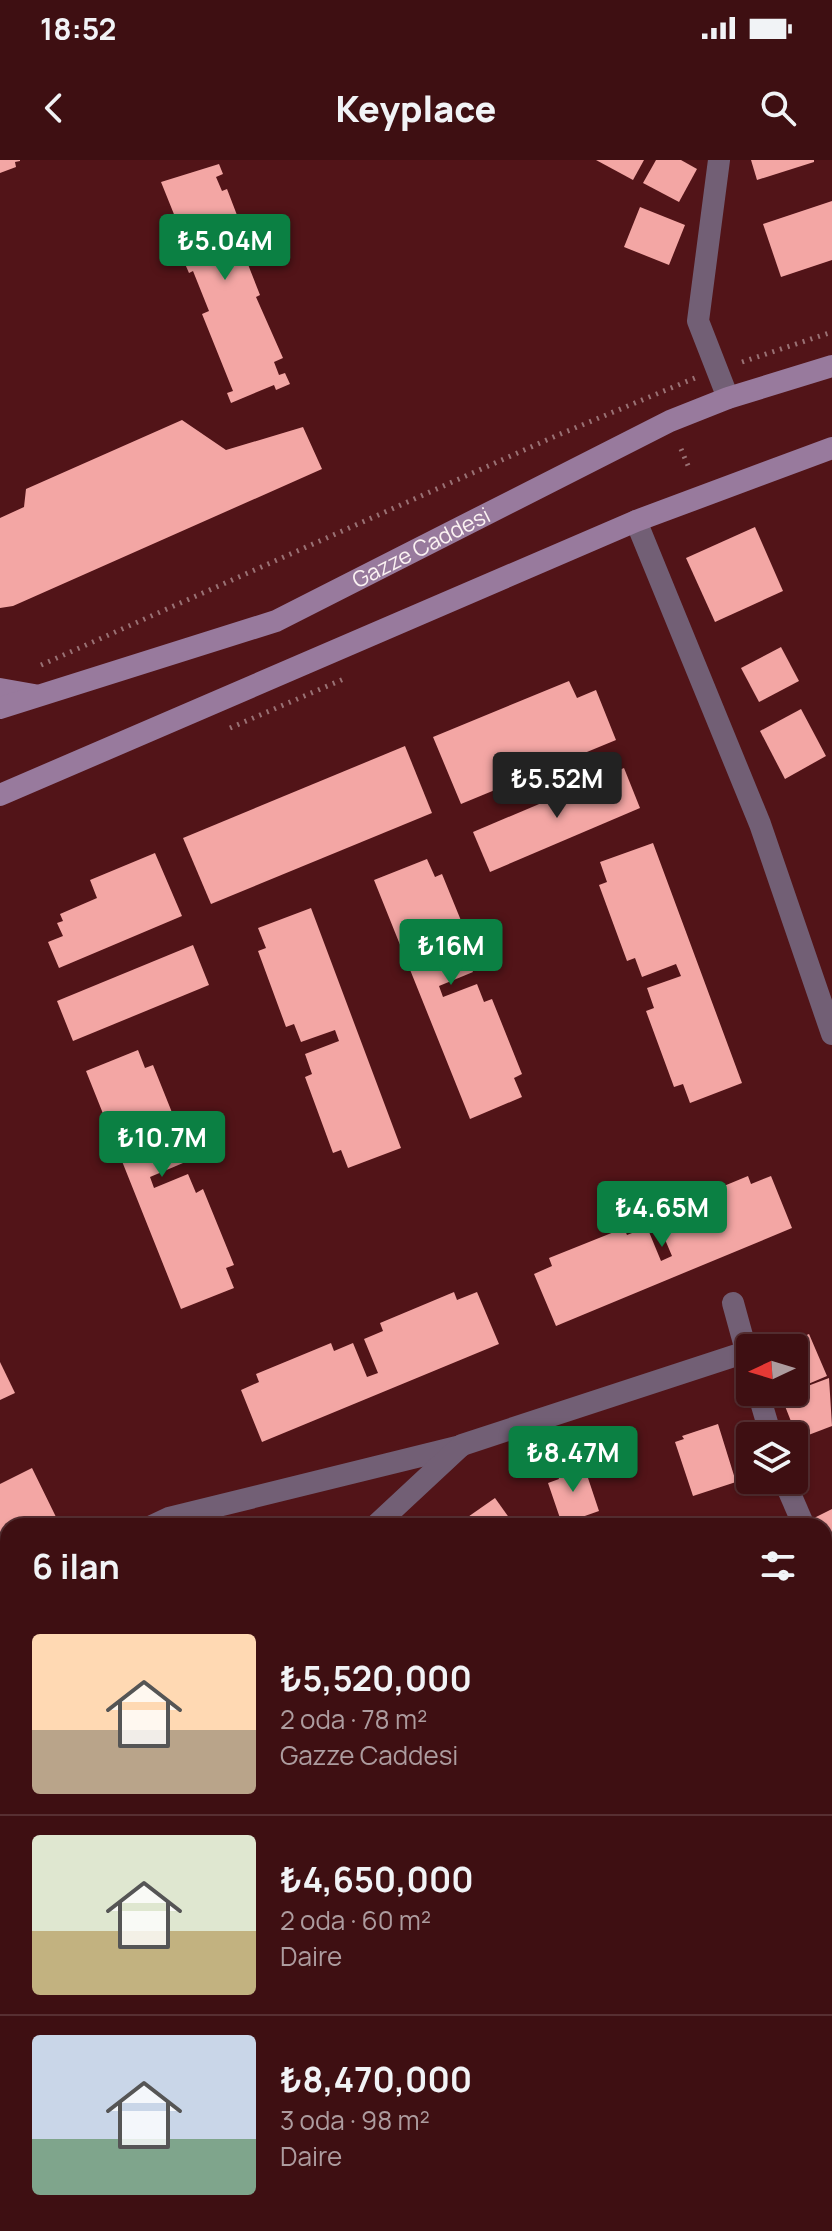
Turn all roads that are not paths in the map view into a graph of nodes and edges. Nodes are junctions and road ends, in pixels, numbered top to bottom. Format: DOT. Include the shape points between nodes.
graph roads {
  1 [pos="719,160"];
  2 [pos="832,366"];
  3 [pos="728,398"];
  4 [pos="832,448"];
  5 [pos="636,521"];
  6 [pos="0,689"];
  7 [pos="36,696"];
  8 [pos="0,708"];
  9 [pos="0,795"];
  10 [pos="832,1034"];
  11 [pos="733,1303"];
  12 [pos="741,1334"];
  13 [pos="736,1363"];
  14 [pos="462,1445"];
  15 [pos="790,1494"];
  16 [pos="169,1518"];
  17 [pos="384,1518"];
  18 [pos="801,1518"];
  1 -- 3 [label="street" via="698,321"];
  2 -- 3 [label="main road, Gazze Caddesi"];
  3 -- 7 [label="main road, Gazze Caddesi" via="670,421 276,621"];
  4 -- 5 [label="main road"];
  5 -- 9 [label="main road"];
  5 -- 10 [label="street" via="760,824"];
  6 -- 7 [label="main road"];
  7 -- 8 [label="main road, Gazze Caddesi"];
  11 -- 12 [label="street"];
  13 -- 14 [label="street"];
  14 -- 16 [label="street"];
  14 -- 17 [label="street"];
  15 -- 18 [label="street"];
}
